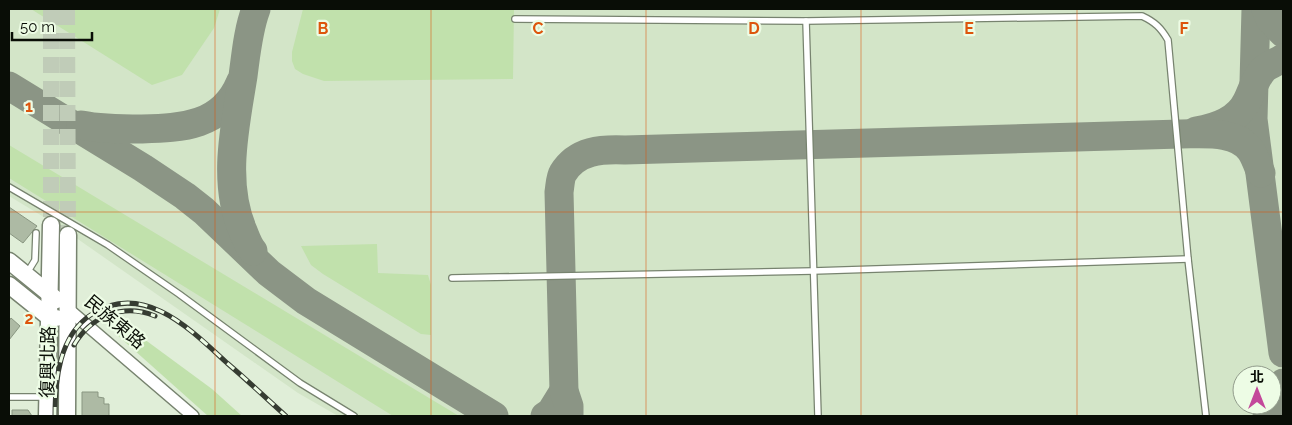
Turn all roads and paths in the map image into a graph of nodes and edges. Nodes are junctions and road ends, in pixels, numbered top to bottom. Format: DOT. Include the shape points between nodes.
graph roads {
  1 [pos="515,19"];
  2 [pos="806,21"];
  3 [pos="9,186"];
  4 [pos="51,225"];
  5 [pos="36,233"];
  6 [pos="68,235"];
  7 [pos="1188,259"];
  8 [pos="9,261"];
  9 [pos="814,271"];
  10 [pos="26,275"];
  11 [pos="452,278"];
  12 [pos="9,285"];
  13 [pos="51,295"];
  14 [pos="68,314"];
  15 [pos="50,318"];
  16 [pos="9,397"];
  17 [pos="48,397"];
  18 [pos="47,416"];
  19 [pos="67,416"];
  20 [pos="193,416"];
  21 [pos="354,416"];
  22 [pos="818,416"];
  23 [pos="1206,416"];
  1 -- 2 [label="lane"];
  2 -- 7 [label="lane" via="1142,16 1153,22 1168,40"];
  2 -- 9 [label="lane"];
  3 -- 21 [label="lane" via="108,245 300,383"];
  4 -- 13 [label="main road, 復興北路"];
  5 -- 10 [label="lane" via="35,260"];
  6 -- 14 [label="main road, 復興北路"];
  7 -- 9 [label="lane"];
  7 -- 23 [label="lane"];
  8 -- 10 [label="main road, 民族東路"];
  9 -- 11 [label="lane"];
  9 -- 22 [label="lane"];
  10 -- 13 [label="main road, 民族東路"];
  12 -- 15 [label="main road"];
  13 -- 14 [label="main road, 民族東路"];
  13 -- 15 [label="main road, 復興北路"];
  14 -- 15 [label="main road, 民族東路"];
  14 -- 19 [label="main road, 復興北路"];
  14 -- 20 [label="street, 民族東路"];
  15 -- 17 [label="main road, 復興北路"];
  16 -- 17 [label="lane"];
  17 -- 18 [label="main road, 復興北路"];
}
